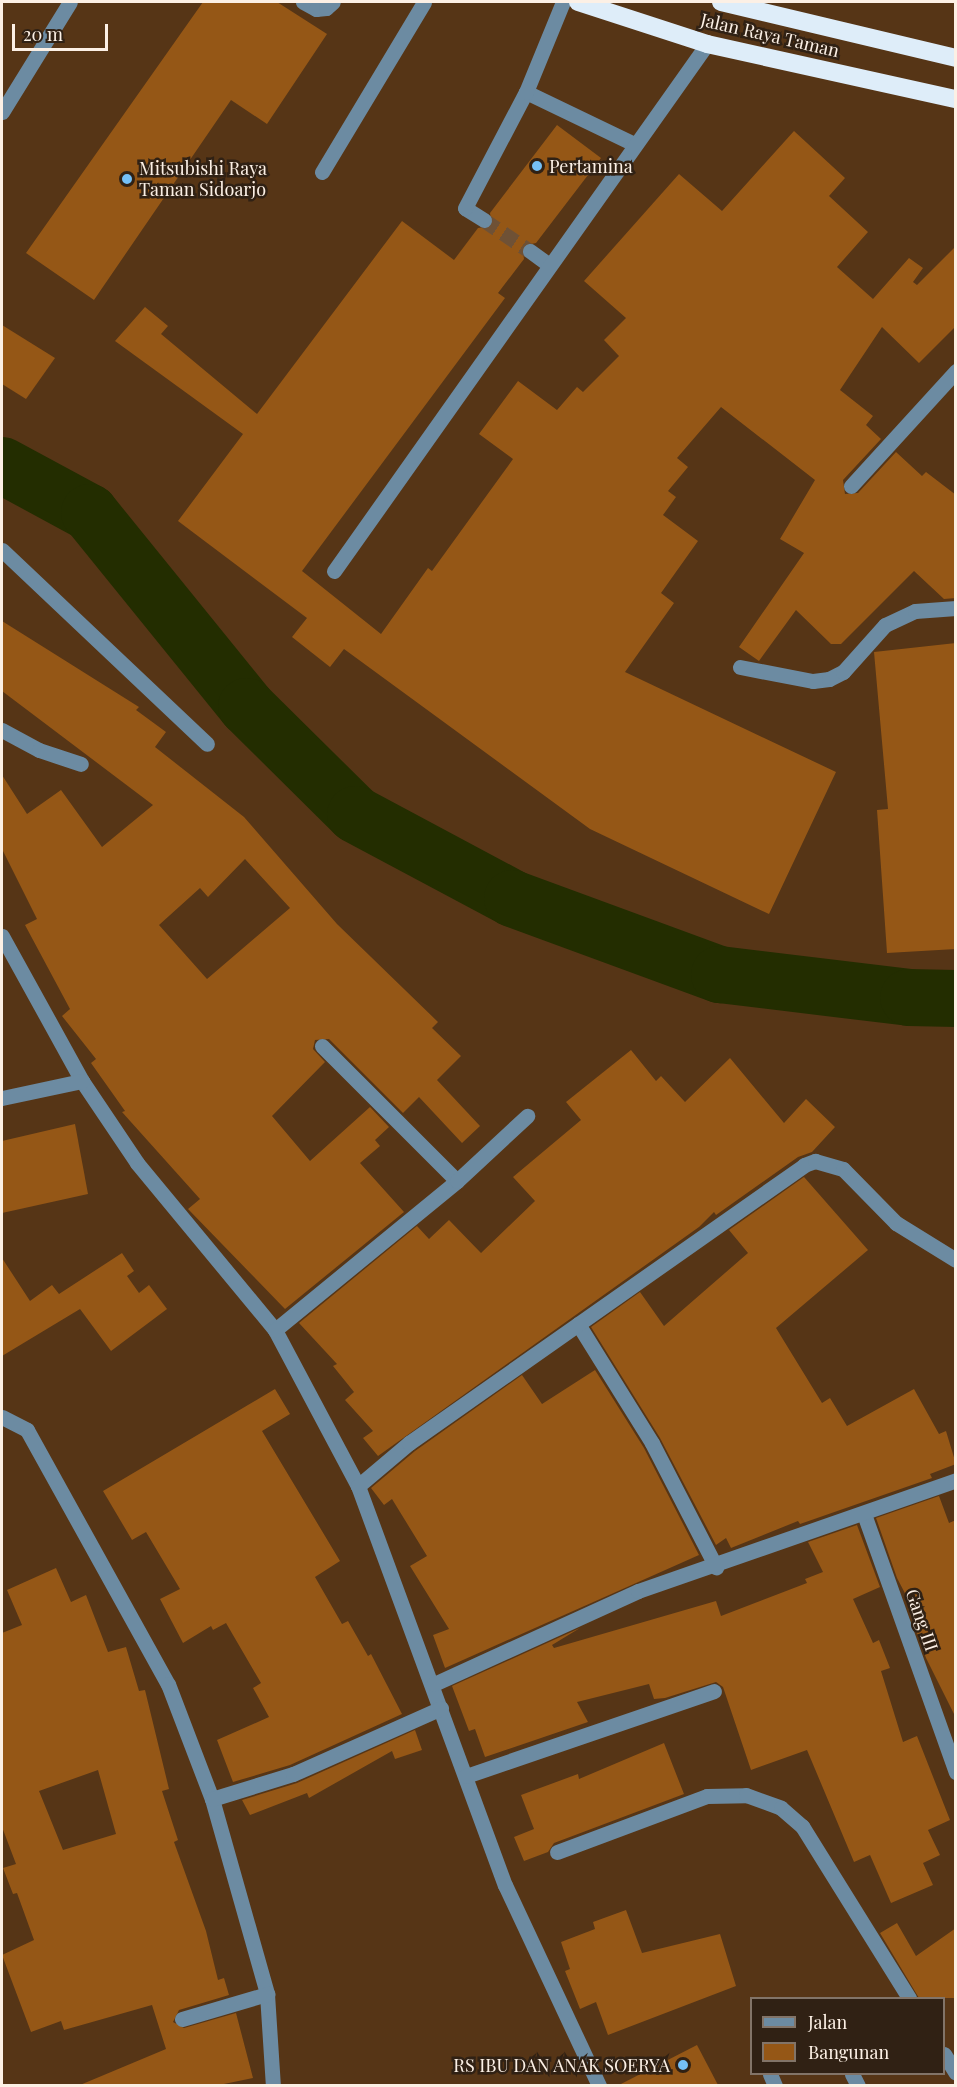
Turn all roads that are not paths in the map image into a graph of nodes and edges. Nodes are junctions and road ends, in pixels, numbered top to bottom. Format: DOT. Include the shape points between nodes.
graph roads {
  1 [pos="70,2"];
  2 [pos="303,2"];
  3 [pos="333,2"];
  4 [pos="424,2"];
  5 [pos="563,2"];
  6 [pos="578,2"];
  7 [pos="721,2"];
  8 [pos="707,44"];
  9 [pos="956,58"];
  10 [pos="526,92"];
  11 [pos="956,99"];
  12 [pos="2,112"];
  13 [pos="634,144"];
  14 [pos="322,172"];
  15 [pos="484,220"];
  16 [pos="530,251"];
  17 [pos="549,265"];
  18 [pos="956,371"];
  19 [pos="851,486"];
  20 [pos="2,550"];
  21 [pos="334,571"];
  22 [pos="956,608"];
  23 [pos="740,667"];
  24 [pos="2,730"];
  25 [pos="207,744"];
  26 [pos="81,764"];
  27 [pos="2,936"];
  28 [pos="322,1046"];
  29 [pos="82,1081"];
  30 [pos="2,1098"];
  31 [pos="527,1116"];
  32 [pos="457,1181"];
  33 [pos="956,1260"];
  34 [pos="578,1324"];
  35 [pos="274,1330"];
  36 [pos="2,1417"];
  37 [pos="956,1480"];
  38 [pos="358,1486"];
  39 [pos="864,1514"];
  40 [pos="716,1567"];
  41 [pos="434,1684"];
  42 [pos="714,1691"];
  43 [pos="441,1708"];
  44 [pos="956,1772"];
  45 [pos="466,1776"];
  46 [pos="216,1798"];
  47 [pos="557,1852"];
  48 [pos="267,1994"];
  49 [pos="908,1997"];
  50 [pos="182,2019"];
  51 [pos="945,2056"];
  52 [pos="956,2073"];
  53 [pos="273,2085"];
  54 [pos="599,2085"];
  1 -- 12 [label="street"];
  2 -- 3 [label="street" via="315,9 326,8"];
  4 -- 14 [label="street"];
  5 -- 10 [label="street"];
  6 -- 8 [label="highway, Jalan Raya Taman"];
  7 -- 9 [label="highway, Jalan Raya Taman"];
  8 -- 11 [label="highway, Jalan Raya Taman"];
  8 -- 13 [label="street"];
  10 -- 13 [label="street"];
  10 -- 15 [label="street" via="465,208"];
  13 -- 17 [label="street"];
  16 -- 17 [label="street"];
  17 -- 21 [label="street"];
  18 -- 19 [label="street"];
  20 -- 25 [label="street"];
  22 -- 23 [label="street" via="915,610 891,622 843,672 829,679 813,681"];
  24 -- 26 [label="street" via="39,750"];
  27 -- 29 [label="street"];
  28 -- 32 [label="street"];
  29 -- 30 [label="street"];
  29 -- 35 [label="street" via="179,1218"];
  31 -- 32 [label="street"];
  32 -- 35 [label="street"];
  33 -- 34 [label="street" via="896,1223 843,1169 815,1161 792,1172"];
  34 -- 38 [label="street" via="409,1443"];
  34 -- 40 [label="street" via="652,1443"];
  35 -- 38 [label="street"];
  36 -- 46 [label="street" via="27,1430 49,1467 168,1684"];
  37 -- 39 [label="street"];
  38 -- 41 [label="street"];
  39 -- 40 [label="street"];
  39 -- 44 [label="street, Gang III"];
  40 -- 41 [label="street" via="638,1591"];
  41 -- 43 [label="street"];
  42 -- 45 [label="street"];
  43 -- 45 [label="street"];
  43 -- 46 [label="street" via="293,1774"];
  45 -- 54 [label="street" via="505,1885"];
  46 -- 48 [label="street"];
  47 -- 49 [label="street" via="707,1796 746,1795 781,1808 802,1826"];
  48 -- 50 [label="street"];
  48 -- 53 [label="street"];
  51 -- 52 [label="street"];
}
